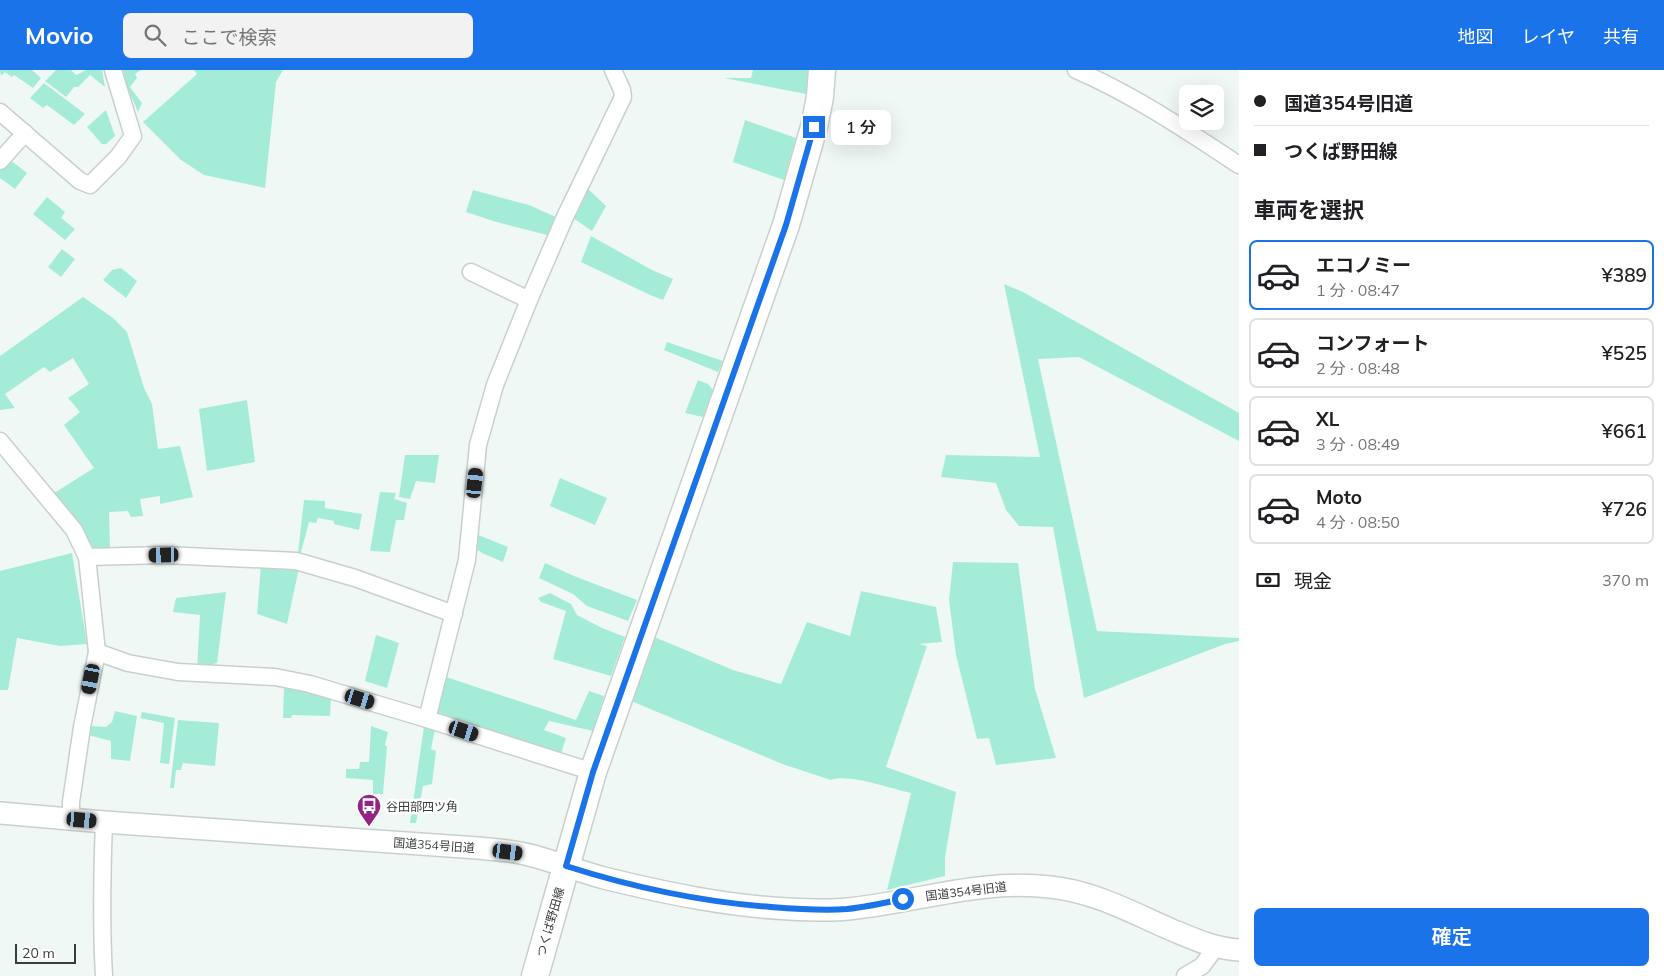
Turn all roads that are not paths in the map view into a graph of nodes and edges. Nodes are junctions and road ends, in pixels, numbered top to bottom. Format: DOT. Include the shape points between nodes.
graph roads {
  1 [pos="113,70"];
  2 [pos="613,70"];
  3 [pos="822,70"];
  4 [pos="1076,70"];
  5 [pos="0,112"];
  6 [pos="25,133"];
  7 [pos="0,161"];
  8 [pos="1239,164"];
  9 [pos="471,272"];
  10 [pos="529,300"];
  11 [pos="0,441"];
  12 [pos="87,557"];
  13 [pos="454,614"];
  14 [pos="97,652"];
  15 [pos="428,719"];
  16 [pos="593,772"];
  17 [pos="0,813"];
  18 [pos="70,819"];
  19 [pos="104,822"];
  20 [pos="566,866"];
  21 [pos="1216,947"];
  22 [pos="1239,950"];
  23 [pos="104,976"];
  24 [pos="535,976"];
  25 [pos="1185,976"];
  1 -- 6 [label="street" via="133,136 90,185 80,181"];
  2 -- 10 [label="street" via="623,97"];
  3 -- 16 [label="main road, つくば野田線" via="814,127 786,225"];
  4 -- 8 [label="street" via="1131,98"];
  5 -- 6 [label="street"];
  6 -- 7 [label="street"];
  9 -- 10 [label="street"];
  10 -- 13 [label="street" via="495,385 478,445 467,560"];
  11 -- 12 [label="street" via="74,530"];
  12 -- 13 [label="street" via="164,555 296,561 355,578"];
  12 -- 14 [label="street"];
  13 -- 15 [label="street"];
  14 -- 15 [label="street" via="128,663 178,672 275,677"];
  14 -- 18 [label="street" via="82,727"];
  15 -- 16 [label="street"];
  16 -- 20 [label="main road, つくば野田線"];
  17 -- 18 [label="street, 国道354号旧道"];
  18 -- 19 [label="street, 国道354号旧道"];
  19 -- 20 [label="street, 国道354号旧道" via="478,848 523,853"];
  19 -- 23 [label="street"];
  20 -- 21 [label="street, 国道354号旧道" via="672,894 789,909 846,909 952,890 1001,885 1052,887 1099,899"];
  20 -- 24 [label="main road, つくば野田線"];
  21 -- 22 [label="street, 国道354号旧道"];
  21 -- 25 [label="street" via="1202,966"];
}
